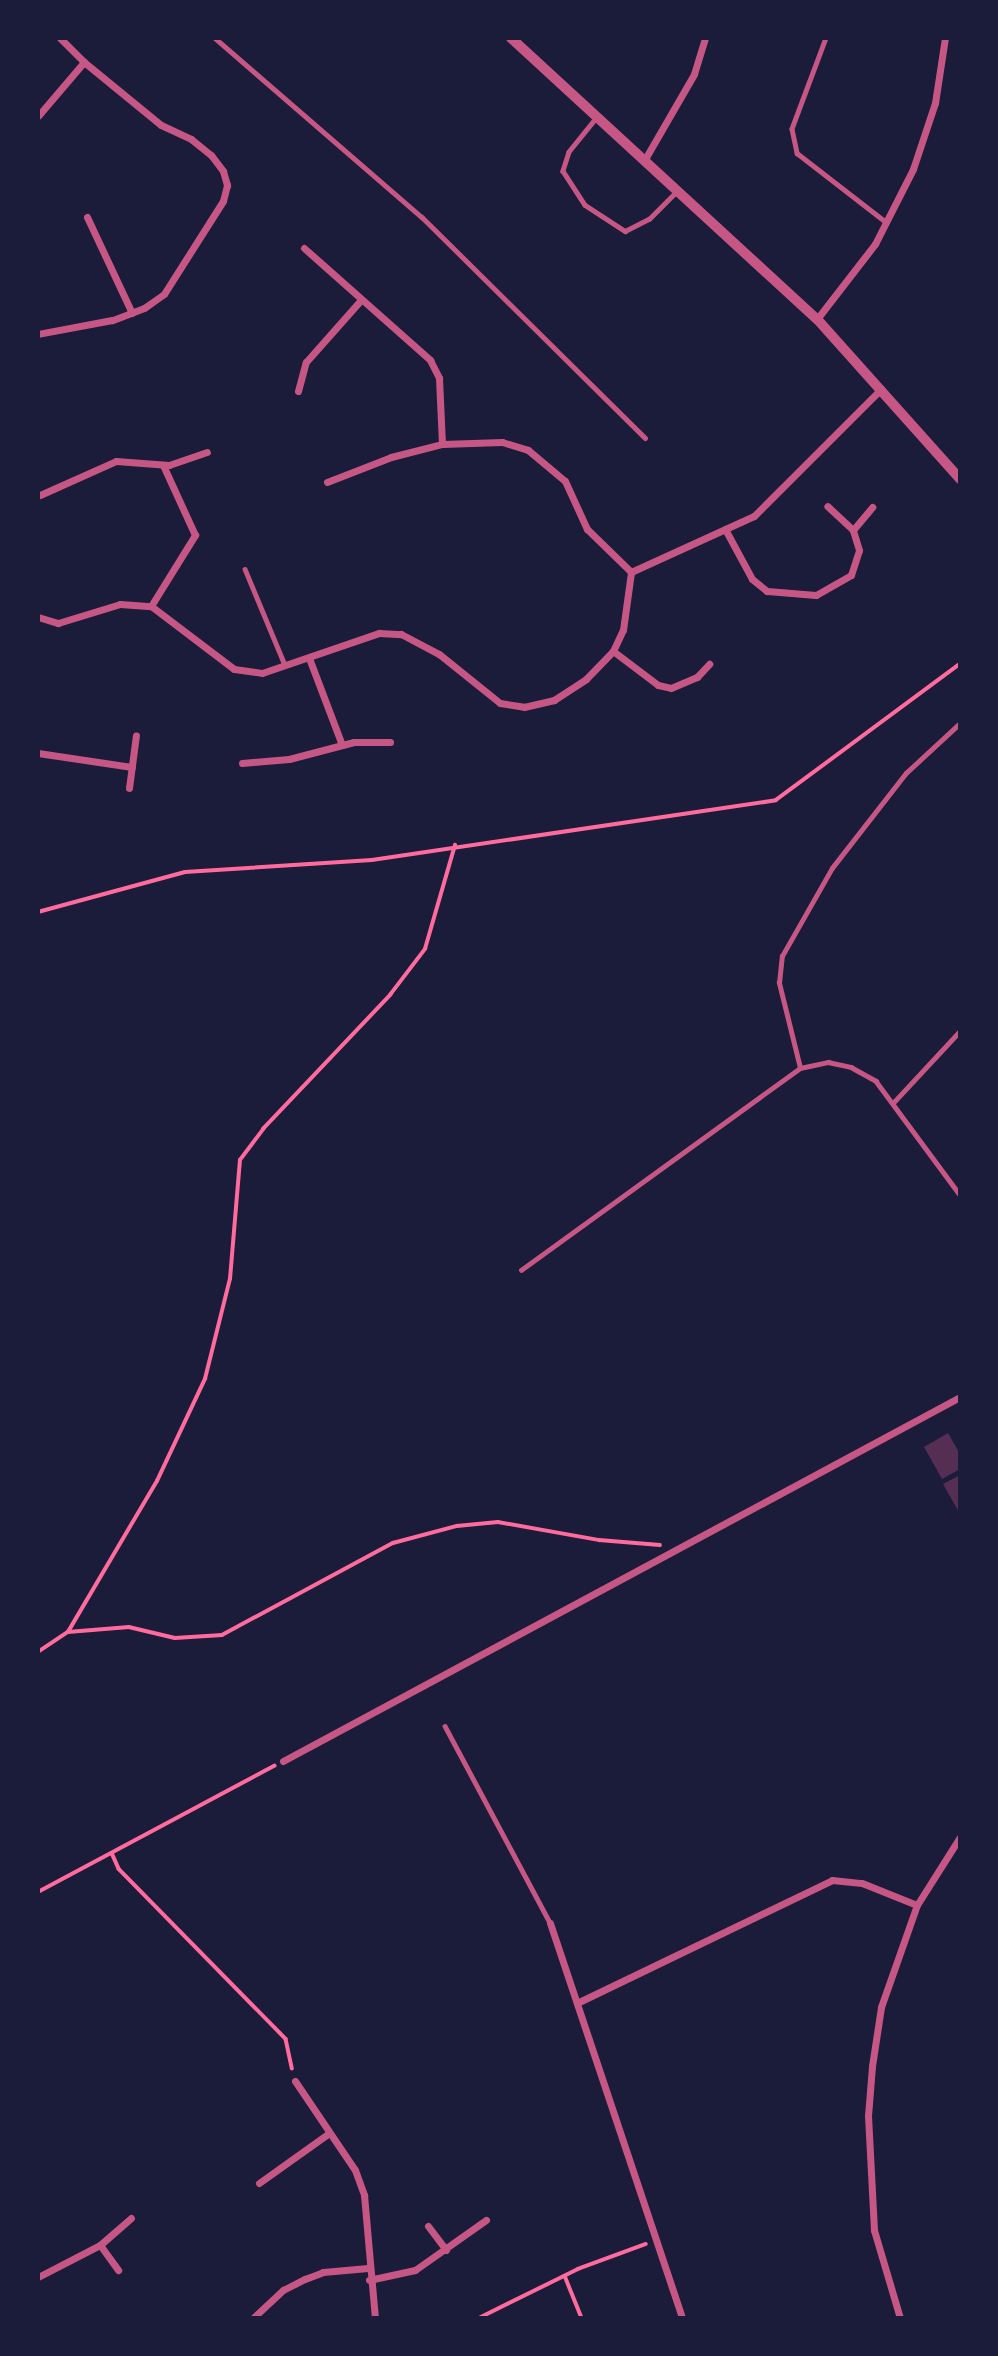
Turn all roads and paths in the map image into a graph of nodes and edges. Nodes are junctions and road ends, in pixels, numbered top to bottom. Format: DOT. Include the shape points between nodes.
graph roads {
  1 [pos="60,38"];
  2 [pos="215,38"];
  3 [pos="511,38"];
  4 [pos="705,38"];
  5 [pos="826,38"];
  6 [pos="945,38"];
  7 [pos="85,62"];
  8 [pos="38,116"];
  9 [pos="597,116"];
  10 [pos="645,159"];
  11 [pos="678,190"];
  12 [pos="87,217"];
  13 [pos="886,223"];
  14 [pos="304,248"];
  15 [pos="360,301"];
  16 [pos="132,313"];
  17 [pos="817,319"];
  18 [pos="38,334"];
  19 [pos="881,389"];
  20 [pos="298,391"];
  21 [pos="645,438"];
  22 [pos="442,444"];
  23 [pos="207,452"];
  24 [pos="163,465"];
  25 [pos="960,479"];
  26 [pos="327,482"];
  27 [pos="40,495"];
  28 [pos="827,506"];
  29 [pos="872,507"];
  30 [pos="725,529"];
  31 [pos="853,530"];
  32 [pos="245,569"];
  33 [pos="631,572"];
  34 [pos="151,606"];
  35 [pos="40,621"];
  36 [pos="613,651"];
  37 [pos="309,658"];
  38 [pos="709,664"];
  39 [pos="960,664"];
  40 [pos="286,665"];
  41 [pos="960,723"];
  42 [pos="136,735"];
  43 [pos="390,742"];
  44 [pos="342,745"];
  45 [pos="38,753"];
  46 [pos="242,763"];
  47 [pos="132,767"];
  48 [pos="129,788"];
  49 [pos="455,845"];
  50 [pos="38,912"];
  51 [pos="960,1031"];
  52 [pos="800,1068"];
  53 [pos="892,1103"];
  54 [pos="960,1195"];
  55 [pos="522,1270"];
  56 [pos="960,1397"];
  57 [pos="675,1551"];
  58 [pos="68,1632"];
  59 [pos="38,1652"];
  60 [pos="445,1726"];
  61 [pos="283,1761"];
  62 [pos="960,1837"];
  63 [pos="112,1853"];
  64 [pos="38,1892"];
  65 [pos="918,1905"];
  66 [pos="550,1923"];
  67 [pos="579,2001"];
  68 [pos="295,2081"];
  69 [pos="329,2133"];
  70 [pos="259,2183"];
  71 [pos="131,2218"];
  72 [pos="486,2220"];
  73 [pos="428,2226"];
  74 [pos="657,2240"];
  75 [pos="100,2245"];
  76 [pos="446,2250"];
  77 [pos="368,2268"];
  78 [pos="118,2270"];
  79 [pos="565,2276"];
  80 [pos="38,2277"];
  81 [pos="369,2280"];
  82 [pos="253,2318"];
  83 [pos="374,2318"];
  84 [pos="479,2318"];
  85 [pos="582,2318"];
  86 [pos="682,2318"];
  87 [pos="900,2318"];
  1 -- 7 [label="street"];
  2 -- 21 [label="lane" via="422,217"];
  3 -- 9 [label="street"];
  4 -- 10 [label="street" via="694,74"];
  5 -- 13 [label="lane" via="792,129 797,152"];
  6 -- 13 [label="street" via="935,103 914,169"];
  7 -- 8 [label="street"];
  7 -- 16 [label="street" via="161,125 211,155 223,170 227,185 223,201 164,294"];
  9 -- 10 [label="street"];
  9 -- 11 [label="lane" via="569,152 564,171 585,205 625,231 643,224"];
  10 -- 11 [label="street"];
  11 -- 17 [label="street"];
  12 -- 16 [label="street"];
  13 -- 17 [label="street"];
  14 -- 15 [label="street"];
  15 -- 20 [label="street" via="306,362"];
  15 -- 22 [label="street" via="430,360 439,378"];
  16 -- 18 [label="street"];
  17 -- 19 [label="street"];
  19 -- 25 [label="street"];
  19 -- 30 [label="street" via="775,498 754,516"];
  22 -- 26 [label="street" via="391,457"];
  22 -- 33 [label="street" via="502,442 537,456 565,481 587,529"];
  23 -- 24 [label="street"];
  24 -- 27 [label="street" via="116,461"];
  24 -- 34 [label="street" via="195,535"];
  28 -- 31 [label="street"];
  29 -- 31 [label="street"];
  30 -- 31 [label="street" via="752,579 767,591 785,596 816,595 851,575 859,550"];
  30 -- 33 [label="street"];
  32 -- 40 [label="lane"];
  33 -- 36 [label="street" via="623,630"];
  34 -- 35 [label="street" via="120,604 58,623"];
  34 -- 40 [label="street" via="234,669 262,673"];
  36 -- 37 [label="street" via="586,679 554,700 524,707 500,703 439,654 401,634 379,633"];
  36 -- 38 [label="street" via="658,685 671,688 697,677"];
  37 -- 40 [label="street"];
  37 -- 44 [label="street"];
  39 -- 49 [label="path" via="776,800"];
  41 -- 52 [label="lane" via="906,773 832,868 782,956 779,982"];
  42 -- 47 [label="street"];
  43 -- 44 [label="street"];
  44 -- 46 [label="street" via="289,759"];
  45 -- 47 [label="street"];
  47 -- 48 [label="street"];
  49 -- 50 [label="path" via="372,860 184,872"];
  49 -- 58 [label="path" via="425,949 390,995 263,1129 240,1160 230,1279 205,1379 157,1480"];
  51 -- 53 [label="lane"];
  52 -- 53 [label="lane" via="828,1062 851,1067 877,1081"];
  52 -- 55 [label="lane"];
  53 -- 54 [label="lane"];
  56 -- 57 [label="street"];
  57 -- 58 [label="path" via="655,1542 599,1540 498,1522 457,1526 393,1543 222,1635 175,1638 128,1627"];
  57 -- 61 [label="street"];
  58 -- 59 [label="path"];
  60 -- 66 [label="lane"];
  61 -- 63 [label="path"];
  62 -- 65 [label="street"];
  63 -- 64 [label="path"];
  63 -- 68 [label="path" via="119,1869 286,2039"];
  65 -- 67 [label="street" via="862,1883 832,1880"];
  65 -- 87 [label="street" via="881,2007 868,2116 874,2230"];
  66 -- 67 [label="street"];
  67 -- 74 [label="street"];
  68 -- 69 [label="street"];
  69 -- 70 [label="street"];
  69 -- 77 [label="street" via="355,2170 365,2195"];
  71 -- 75 [label="street"];
  72 -- 76 [label="street"];
  73 -- 76 [label="street"];
  74 -- 79 [label="path"];
  74 -- 86 [label="street"];
  75 -- 78 [label="street"];
  75 -- 80 [label="street"];
  76 -- 81 [label="street" via="415,2270"];
  77 -- 81 [label="street"];
  77 -- 82 [label="street" via="323,2272 305,2279 283,2290"];
  79 -- 84 [label="path"];
  79 -- 85 [label="path"];
  81 -- 83 [label="street"];
}
